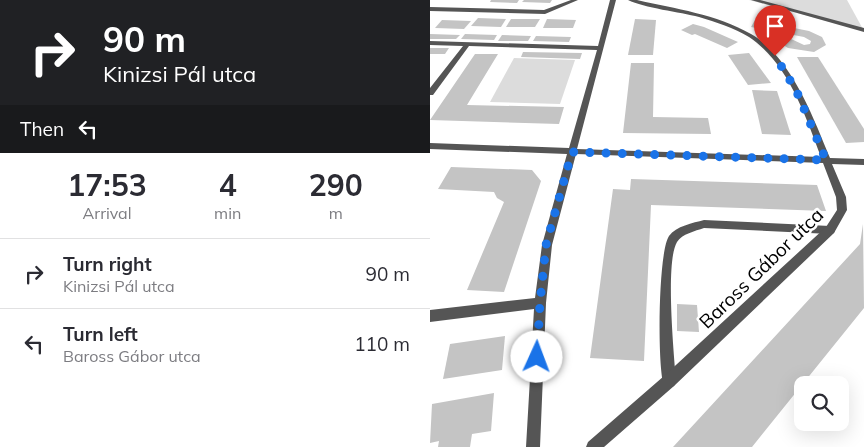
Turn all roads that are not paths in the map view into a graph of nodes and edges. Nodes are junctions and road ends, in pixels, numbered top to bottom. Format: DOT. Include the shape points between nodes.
graph roads {
  1 [pos="575,0"];
  2 [pos="613,0"];
  3 [pos="630,0"];
  4 [pos="754,0"];
  5 [pos="430,9"];
  6 [pos="864,30"];
  7 [pos="430,43"];
  8 [pos="467,44"];
  9 [pos="599,48"];
  10 [pos="430,93"];
  11 [pos="430,146"];
  12 [pos="572,152"];
  13 [pos="826,160"];
  14 [pos="864,162"];
  15 [pos="830,230"];
  16 [pos="540,303"];
  17 [pos="430,316"];
  18 [pos="669,381"];
  19 [pos="534,447"];
  20 [pos="593,447"];
  1 -- 5 [label="street" via="546,12"];
  2 -- 9 [label="street"];
  3 -- 13 [label="street, Baross Gábor utca" via="718,22 761,43 787,73"];
  4 -- 6 [label="street"];
  7 -- 8 [label="street"];
  8 -- 9 [label="street"];
  8 -- 10 [label="street"];
  9 -- 12 [label="street"];
  11 -- 12 [label="street"];
  12 -- 13 [label="street"];
  12 -- 16 [label="street" via="546,245"];
  13 -- 14 [label="street"];
  13 -- 15 [label="street, Baross Gábor utca" via="842,204 840,215"];
  15 -- 18 [label="street, Baross Gábor utca"];
  15 -- 18 [label="street" via="704,224 692,227 673,240 666,262"];
  16 -- 17 [label="street"];
  16 -- 19 [label="street"];
  18 -- 20 [label="street, Baross Gábor utca"];
}
